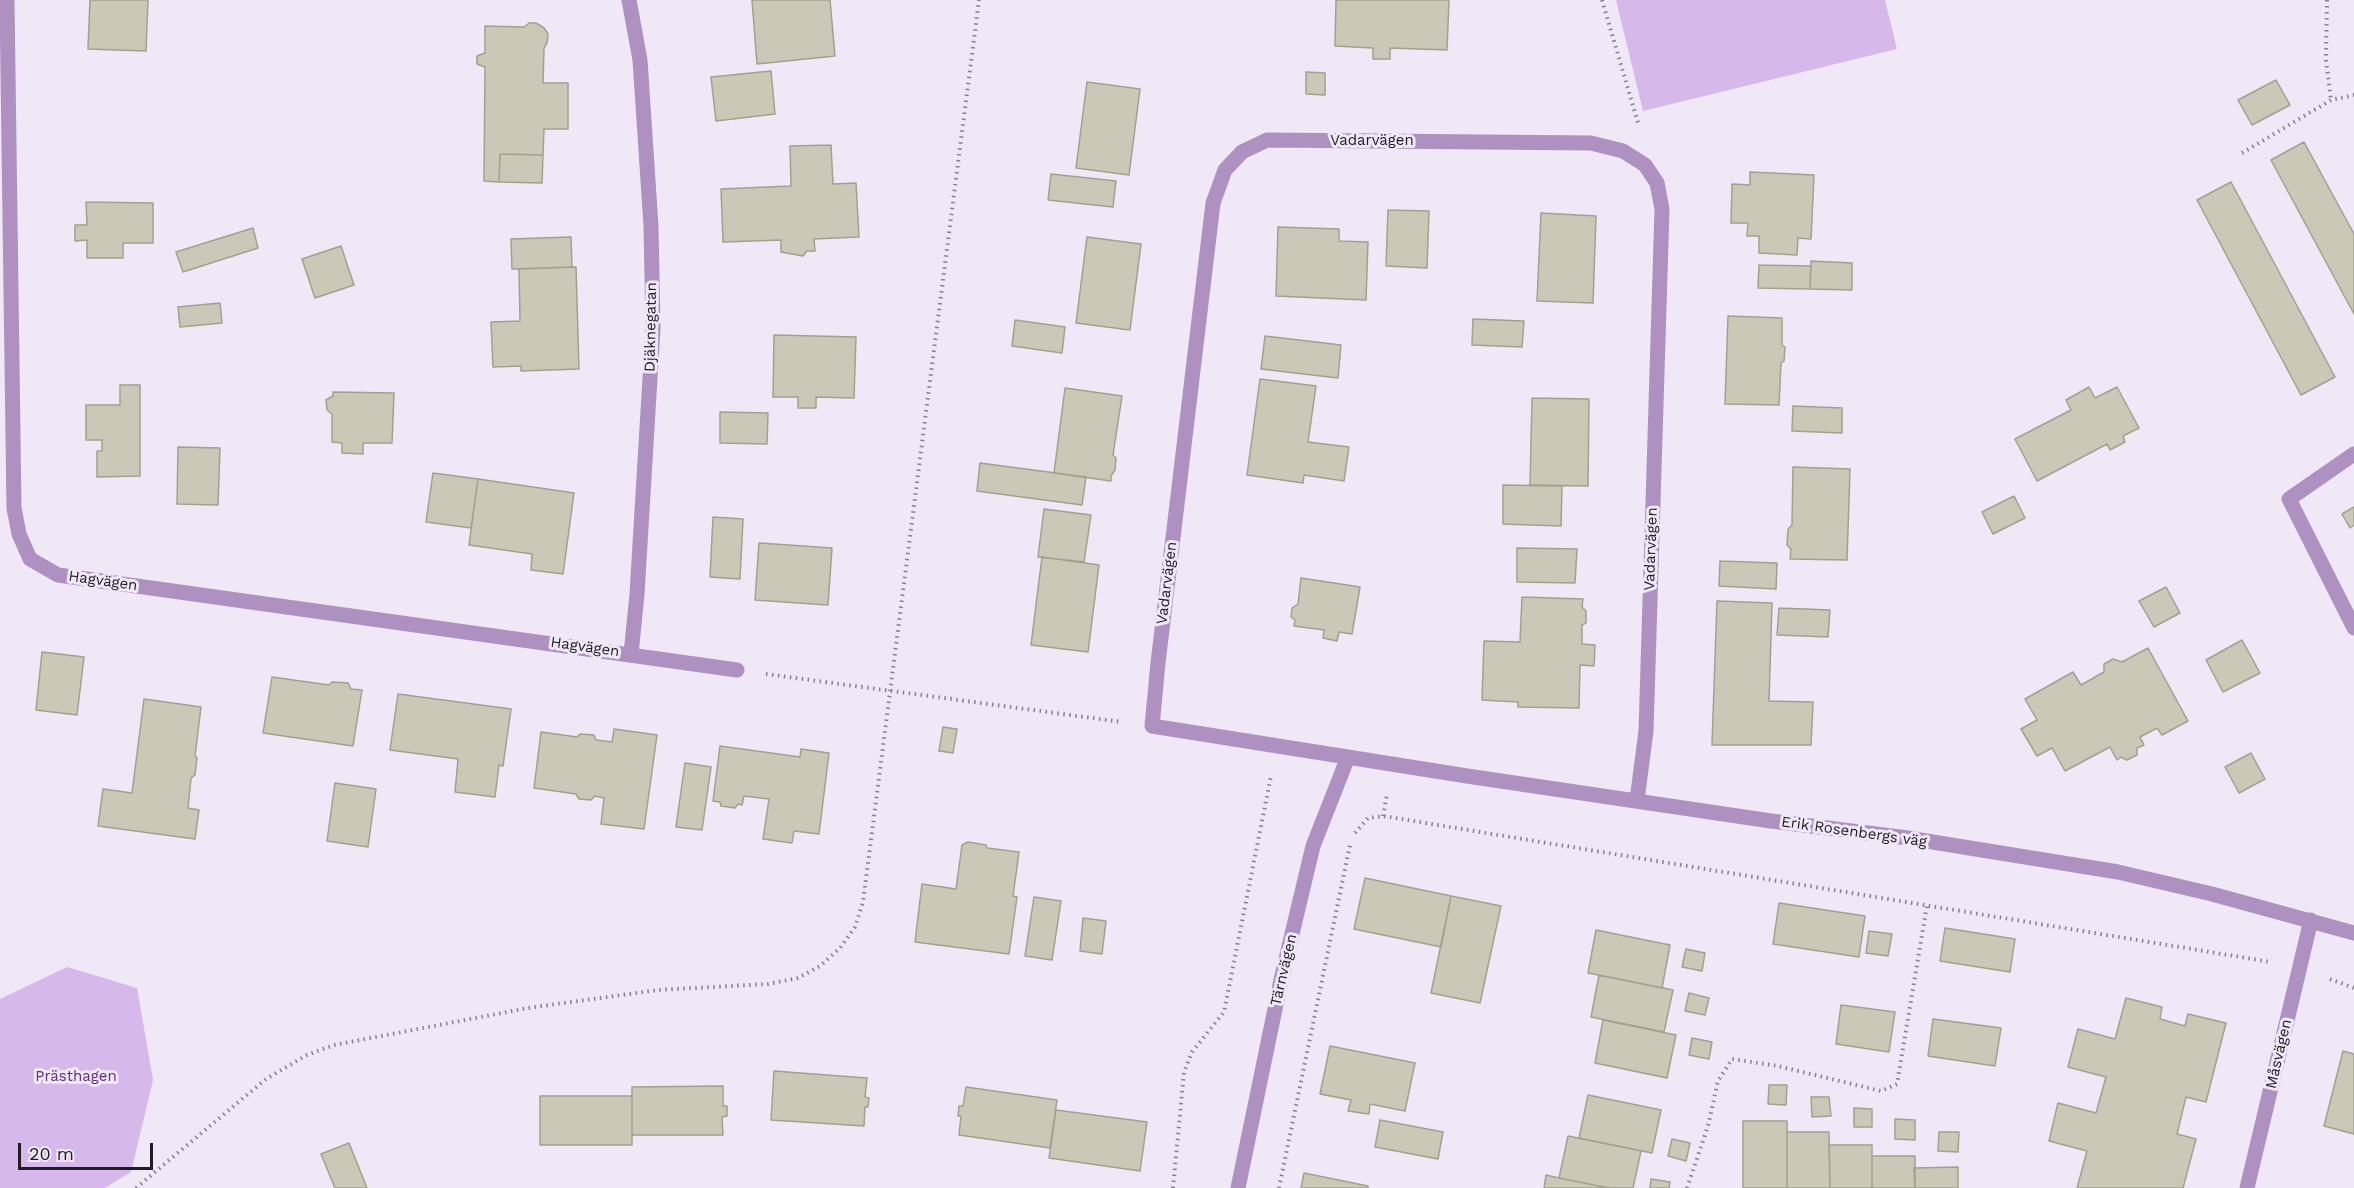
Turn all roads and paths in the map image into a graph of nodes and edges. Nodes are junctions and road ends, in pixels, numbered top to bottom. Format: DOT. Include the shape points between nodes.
graph roads {
  1 [pos="7,0"];
  2 [pos="630,0"];
  3 [pos="979,0"];
  4 [pos="1602,0"];
  5 [pos="2327,0"];
  6 [pos="2354,95"];
  7 [pos="2331,100"];
  8 [pos="2242,153"];
  9 [pos="1645,165"];
  10 [pos="2354,454"];
  11 [pos="2354,628"];
  12 [pos="631,654"];
  13 [pos="737,670"];
  14 [pos="891,691"];
  15 [pos="1152,726"];
  16 [pos="1276,745"];
  17 [pos="1348,757"];
  18 [pos="1637,800"];
  19 [pos="1927,905"];
  20 [pos="2311,920"];
  21 [pos="2354,933"];
  22 [pos="2273,962"];
  23 [pos="2328,978"];
  24 [pos="2354,988"];
  25 [pos="136,1188"];
  26 [pos="1173,1188"];
  27 [pos="1238,1188"];
  28 [pos="1280,1188"];
  29 [pos="1687,1188"];
  30 [pos="2247,1188"];
  1 -- 12 [label="street, Hagvägen" via="14,508 19,534 30,559 58,574"];
  2 -- 12 [label="street, Djäknegatan" via="640,60 653,328"];
  3 -- 14 [label="path"];
  4 -- 9 [label="path" via="1637,119"];
  5 -- 7 [label="path" via="2326,60"];
  6 -- 7 [label="path"];
  7 -- 8 [label="path"];
  9 -- 15 [label="street, Vadarvägen" via="1623,151 1591,143 1267,140 1242,152 1225,170 1213,203"];
  9 -- 18 [label="street, Vadarvägen" via="1658,183 1662,209 1646,731"];
  10 -- 11 [label="street" via="2289,499"];
  12 -- 13 [label="street, Hagvägen"];
  13 -- 14 [label="path"];
  14 -- 15 [label="path"];
  14 -- 25 [label="path" via="863,902 855,927 820,966 798,978 768,984 611,996 334,1045 307,1055 266,1079"];
  15 -- 16 [label="street"];
  16 -- 17 [label="street"];
  16 -- 26 [label="path" via="1224,1012 1192,1052 1185,1072"];
  17 -- 18 [label="street, Erik Rosenbergs väg"];
  17 -- 27 [label="street, Tärnvägen" via="1313,846"];
  18 -- 20 [label="street, Erik Rosenbergs väg" via="2118,872"];
  19 -- 22 [label="path"];
  19 -- 28 [label="path" via="1383,816 1368,818 1351,841"];
  19 -- 29 [label="path" via="1897,1084 1881,1091 1732,1059 1718,1081"];
  20 -- 21 [label="street, Erik Rosenbergs väg"];
  20 -- 30 [label="street, Måsvägen"];
  23 -- 24 [label="path"];
}
